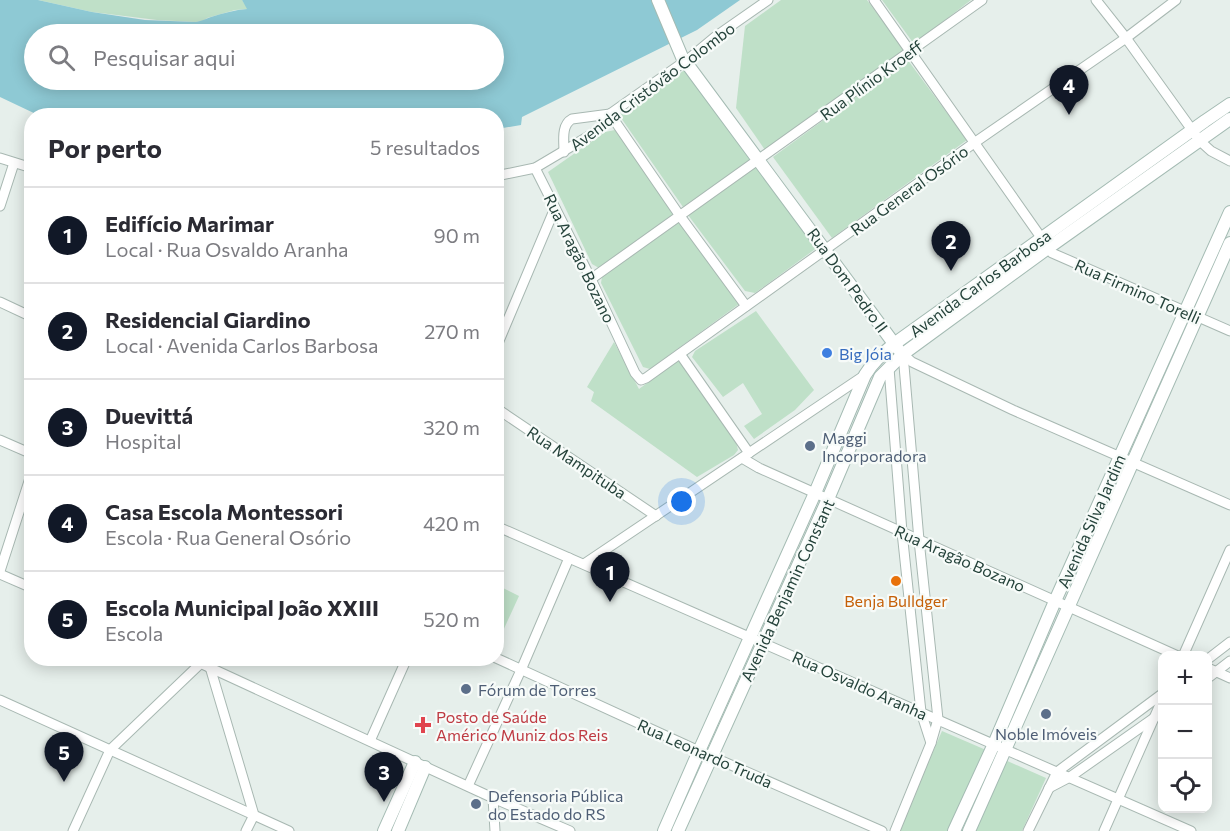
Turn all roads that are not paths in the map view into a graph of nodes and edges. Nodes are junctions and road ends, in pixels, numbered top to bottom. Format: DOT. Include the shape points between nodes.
graph roads {
  1 [pos="658,0"];
  2 [pos="768,0"];
  3 [pos="874,0"];
  4 [pos="982,0"];
  5 [pos="1096,0"];
  6 [pos="1176,0"];
  7 [pos="1126,38"];
  8 [pos="910,52"];
  9 [pos="686,61"];
  10 [pos="1230,104"];
  11 [pos="610,114"];
  12 [pos="1230,119"];
  13 [pos="1196,136"];
  14 [pos="974,143"];
  15 [pos="564,152"];
  16 [pos="0,158"];
  17 [pos="759,160"];
  18 [pos="1230,161"];
  19 [pos="14,163"];
  20 [pos="24,166"];
  21 [pos="535,168"];
  22 [pos="504,174"];
  23 [pos="0,206"];
  24 [pos="555,208"];
  25 [pos="1230,212"];
  26 [pos="680,216"];
  27 [pos="1230,243"];
  28 [pos="1044,244"];
  29 [pos="825,250"];
  30 [pos="591,279"];
  31 [pos="0,302"];
  32 [pos="746,306"];
  33 [pos="1185,311"];
  34 [pos="24,312"];
  35 [pos="1197,317"];
  36 [pos="504,329"];
  37 [pos="1230,331"];
  38 [pos="899,349"];
  39 [pos="680,354"];
  40 [pos="889,368"];
  41 [pos="865,375"];
  42 [pos="641,380"];
  43 [pos="504,413"];
  44 [pos="0,440"];
  45 [pos="24,450"];
  46 [pos="847,454"];
  47 [pos="746,455"];
  48 [pos="1120,456"];
  49 [pos="1133,462"];
  50 [pos="814,493"];
  51 [pos="24,497"];
  52 [pos="828,500"];
  53 [pos="1230,505"];
  54 [pos="656,516"];
  55 [pos="504,530"];
  56 [pos="902,532"];
  57 [pos="919,540"];
  58 [pos="1230,550"];
  59 [pos="569,558"];
  60 [pos="584,564"];
  61 [pos="0,573"];
  62 [pos="24,584"];
  63 [pos="1055,601"];
  64 [pos="1069,607"];
  65 [pos="757,640"];
  66 [pos="1230,642"];
  67 [pos="1169,651"];
  68 [pos="1182,651"];
  69 [pos="1212,656"];
  70 [pos="1230,661"];
  71 [pos="504,662"];
  72 [pos="198,666"];
  73 [pos="212,666"];
  74 [pos="217,666"];
  75 [pos="403,666"];
  76 [pos="521,670"];
  77 [pos="1212,672"];
  78 [pos="1212,674"];
  79 [pos="1230,678"];
  80 [pos="1158,697"];
  81 [pos="0,700"];
  82 [pos="921,712"];
  83 [pos="1158,715"];
  84 [pos="1158,716"];
  85 [pos="938,719"];
  86 [pos="370,741"];
  87 [pos="931,743"];
  88 [pos="1000,746"];
  89 [pos="110,750"];
  90 [pos="699,751"];
  91 [pos="711,756"];
  92 [pos="420,764"];
  93 [pos="1056,772"];
  94 [pos="1070,777"];
  95 [pos="468,786"];
  96 [pos="1048,788"];
  97 [pos="493,798"];
  98 [pos="1118,799"];
  99 [pos="254,815"];
  100 [pos="74,831"];
  101 [pos="246,831"];
  102 [pos="289,831"];
  103 [pos="384,831"];
  104 [pos="398,831"];
  105 [pos="495,831"];
  106 [pos="570,831"];
  107 [pos="664,831"];
  108 [pos="678,831"];
  109 [pos="882,831"];
  110 [pos="895,831"];
  111 [pos="954,831"];
  112 [pos="969,831"];
  113 [pos="1028,831"];
  114 [pos="1104,831"];
  115 [pos="1191,831"];
  1 -- 9 [label="street, Rua Dom Pedro II"];
  2 -- 9 [label="street, Avenida Cristóvão Colombo"];
  3 -- 8 [label="street"];
  4 -- 8 [label="street, Rua Plínio Kroeff"];
  5 -- 7 [label="street"];
  6 -- 7 [label="street, Rua General Osório"];
  7 -- 13 [label="street"];
  7 -- 14 [label="street, Rua General Osório"];
  8 -- 14 [label="street"];
  8 -- 17 [label="street, Rua Plínio Kroeff"];
  9 -- 11 [label="street, Avenida Cristóvão Colombo"];
  9 -- 17 [label="street, Rua Dom Pedro II"];
  10 -- 13 [label="street, Avenida Carlos Barbosa"];
  11 -- 15 [label="street, Avenida Cristóvão Colombo" via="598,130"];
  11 -- 15 [label="street" via="566,122"];
  11 -- 26 [label="street"];
  12 -- 13 [label="street, Avenida Carlos Barbosa"];
  13 -- 18 [label="street" via="1211,151"];
  13 -- 28 [label="street, Avenida Carlos Barbosa"];
  14 -- 28 [label="street"];
  14 -- 29 [label="street, Rua General Osório"];
  15 -- 21 [label="street, Avenida Cristóvão Colombo"];
  16 -- 19 [label="street"];
  17 -- 26 [label="street, Rua Plínio Kroeff"];
  17 -- 29 [label="street, Rua Dom Pedro II"];
  19 -- 20 [label="street"];
  19 -- 23 [label="street"];
  21 -- 22 [label="street, Avenida Cristóvão Colombo"];
  21 -- 24 [label="street, Rua Aragão Bozano"];
  24 -- 30 [label="street, Rua Aragão Bozano"];
  24 -- 36 [label="street"];
  25 -- 33 [label="street, Avenida Silva Jardim"];
  26 -- 30 [label="street, Rua Plínio Kroeff"];
  26 -- 32 [label="street"];
  27 -- 35 [label="street, Avenida Silva Jardim"];
  28 -- 33 [label="street, Rua Firmino Torelli" via="1052,253"];
  28 -- 38 [label="street, Avenida Carlos Barbosa"];
  29 -- 32 [label="street, Rua General Osório"];
  29 -- 38 [label="street, Rua Dom Pedro II"];
  30 -- 42 [label="street, Rua Aragão Bozano"];
  31 -- 34 [label="street"];
  32 -- 39 [label="street, Rua General Osório"];
  33 -- 35 [label="street, Rua Firmino Torelli"];
  33 -- 48 [label="street, Avenida Silva Jardim"];
  35 -- 37 [label="street, Rua Firmino Torelli"];
  35 -- 49 [label="street, Avenida Silva Jardim"];
  38 -- 40 [label="street, Avenida Benjamin Constant"];
  38 -- 41 [label="street, Avenida Carlos Barbosa" via="873,363"];
  38 -- 46 [label="street" via="875,376 847,441"];
  38 -- 48 [label="street, Rua Dom Pedro II" via="912,362"];
  38 -- 57 [label="street"];
  39 -- 42 [label="street, Rua General Osório"];
  39 -- 47 [label="street, Rua Aragão Bozano"];
  40 -- 46 [label="street, Avenida Benjamin Constant" via="879,378"];
  40 -- 56 [label="street"];
  41 -- 47 [label="street, Avenida Carlos Barbosa"];
  41 -- 50 [label="street, Avenida Benjamin Constant"];
  43 -- 54 [label="street, Rua Mampituba"];
  44 -- 45 [label="street"];
  46 -- 52 [label="street, Avenida Benjamin Constant"];
  47 -- 50 [label="street, Rua Aragão Bozano" via="759,468"];
  47 -- 54 [label="street, Avenida Carlos Barbosa"];
  48 -- 49 [label="street, Rua Dom Pedro II"];
  48 -- 63 [label="street, Avenida Silva Jardim"];
  49 -- 53 [label="street, Rua Dom Pedro II"];
  49 -- 64 [label="street, Avenida Silva Jardim"];
  50 -- 52 [label="street, Rua Aragão Bozano"];
  50 -- 65 [label="street, Avenida Benjamin Constant"];
  51 -- 61 [label="street"];
  52 -- 56 [label="street, Rua Aragão Bozano"];
  52 -- 65 [label="street, Avenida Benjamin Constant"];
  54 -- 60 [label="street, Avenida Carlos Barbosa"];
  55 -- 59 [label="street, Rua Osvaldo Aranha"];
  56 -- 57 [label="street, Rua Aragão Bozano"];
  56 -- 82 [label="street"];
  57 -- 63 [label="street, Rua Aragão Bozano"];
  57 -- 85 [label="street"];
  58 -- 68 [label="street"];
  59 -- 60 [label="street, Rua Osvaldo Aranha"];
  59 -- 76 [label="street"];
  60 -- 65 [label="street, Rua Osvaldo Aranha"];
  61 -- 62 [label="street"];
  63 -- 64 [label="street, Rua Aragão Bozano"];
  63 -- 88 [label="street, Avenida Silva Jardim"];
  64 -- 67 [label="street, Rua Aragão Bozano"];
  64 -- 88 [label="street, Avenida Silva Jardim"];
  65 -- 82 [label="street, Rua Osvaldo Aranha"];
  65 -- 90 [label="street, Avenida Benjamin Constant"];
  65 -- 91 [label="street, Avenida Benjamin Constant"];
  66 -- 69 [label="street"];
  70 -- 77 [label="street"];
  71 -- 76 [label="street, Rua Leonardo Truda"];
  72 -- 89 [label="street"];
  73 -- 99 [label="street"];
  74 -- 86 [label="street"];
  75 -- 86 [label="street"];
  76 -- 90 [label="street, Rua Leonardo Truda"];
  76 -- 95 [label="street"];
  78 -- 79 [label="street"];
  80 -- 93 [label="street"];
  81 -- 89 [label="street"];
  82 -- 85 [label="street, Rua Osvaldo Aranha"];
  82 -- 87 [label="street"];
  83 -- 94 [label="street"];
  84 -- 98 [label="street"];
  85 -- 87 [label="street"];
  85 -- 88 [label="street, Rua Osvaldo Aranha"];
  86 -- 92 [label="street"];
  87 -- 110 [label="street"];
  88 -- 93 [label="street, Rua Osvaldo Aranha"];
  88 -- 111 [label="street, Avenida Silva Jardim"];
  88 -- 112 [label="street, Avenida Silva Jardim"];
  89 -- 99 [label="street"];
  89 -- 100 [label="street"];
  90 -- 91 [label="street, Rua Leonardo Truda"];
  90 -- 107 [label="street, Avenida Benjamin Constant"];
  91 -- 108 [label="street, Avenida Benjamin Constant"];
  91 -- 109 [label="street, Rua Leonardo Truda"];
  92 -- 95 [label="street"];
  92 -- 103 [label="street"];
  92 -- 104 [label="street"];
  93 -- 94 [label="street, Rua Osvaldo Aranha"];
  93 -- 96 [label="street"];
  94 -- 96 [label="street"];
  94 -- 98 [label="street, Rua Osvaldo Aranha"];
  95 -- 97 [label="street"];
  96 -- 113 [label="street"];
  97 -- 105 [label="street"];
  97 -- 106 [label="street"];
  98 -- 114 [label="street"];
  98 -- 115 [label="street, Rua Osvaldo Aranha"];
  99 -- 101 [label="street"];
  99 -- 102 [label="street"];
}
